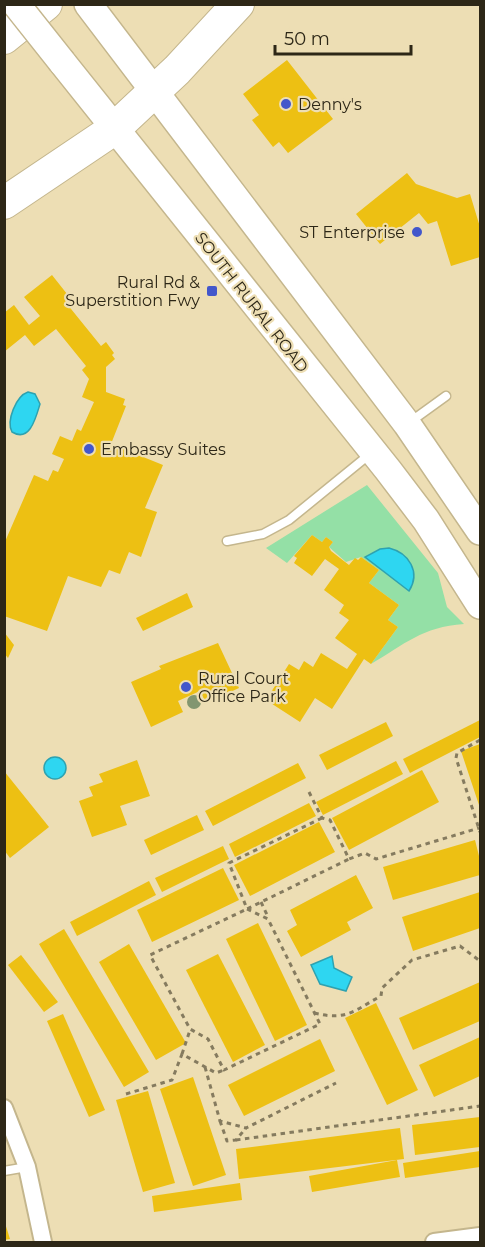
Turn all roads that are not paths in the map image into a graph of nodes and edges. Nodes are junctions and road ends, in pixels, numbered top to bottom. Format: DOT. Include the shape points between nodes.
graph roads {
  1 [pos="16,4"];
  2 [pos="46,4"];
  3 [pos="88,4"];
  4 [pos="237,4"];
  5 [pos="4,38"];
  6 [pos="154,91"];
  7 [pos="114,129"];
  8 [pos="4,203"];
  9 [pos="446,396"];
  10 [pos="407,424"];
  11 [pos="372,452"];
  12 [pos="480,531"];
  13 [pos="227,541"];
  14 [pos="480,605"];
  15 [pos="4,1108"];
  16 [pos="27,1167"];
  17 [pos="4,1171"];
  18 [pos="480,1236"];
  19 [pos="43,1242"];
  20 [pos="434,1242"];
  1 -- 7 [label="main road, SOUTH RURAL ROAD, bridge"];
  2 -- 5 [label="highway"];
  3 -- 6 [label="main road"];
  4 -- 6 [label="highway"];
  6 -- 7 [label="highway"];
  6 -- 10 [label="main road"];
  7 -- 8 [label="highway"];
  7 -- 11 [label="main road, SOUTH RURAL ROAD"];
  9 -- 10 [label="lane"];
  10 -- 11 [label="main road"];
  10 -- 12 [label="main road"];
  11 -- 13 [label="lane" via="289,520 263,534"];
  11 -- 14 [label="main road, SOUTH RURAL ROAD" via="426,520"];
  15 -- 16 [label="street"];
  16 -- 17 [label="lane"];
  16 -- 19 [label="street"];
  18 -- 20 [label="street"];
}
